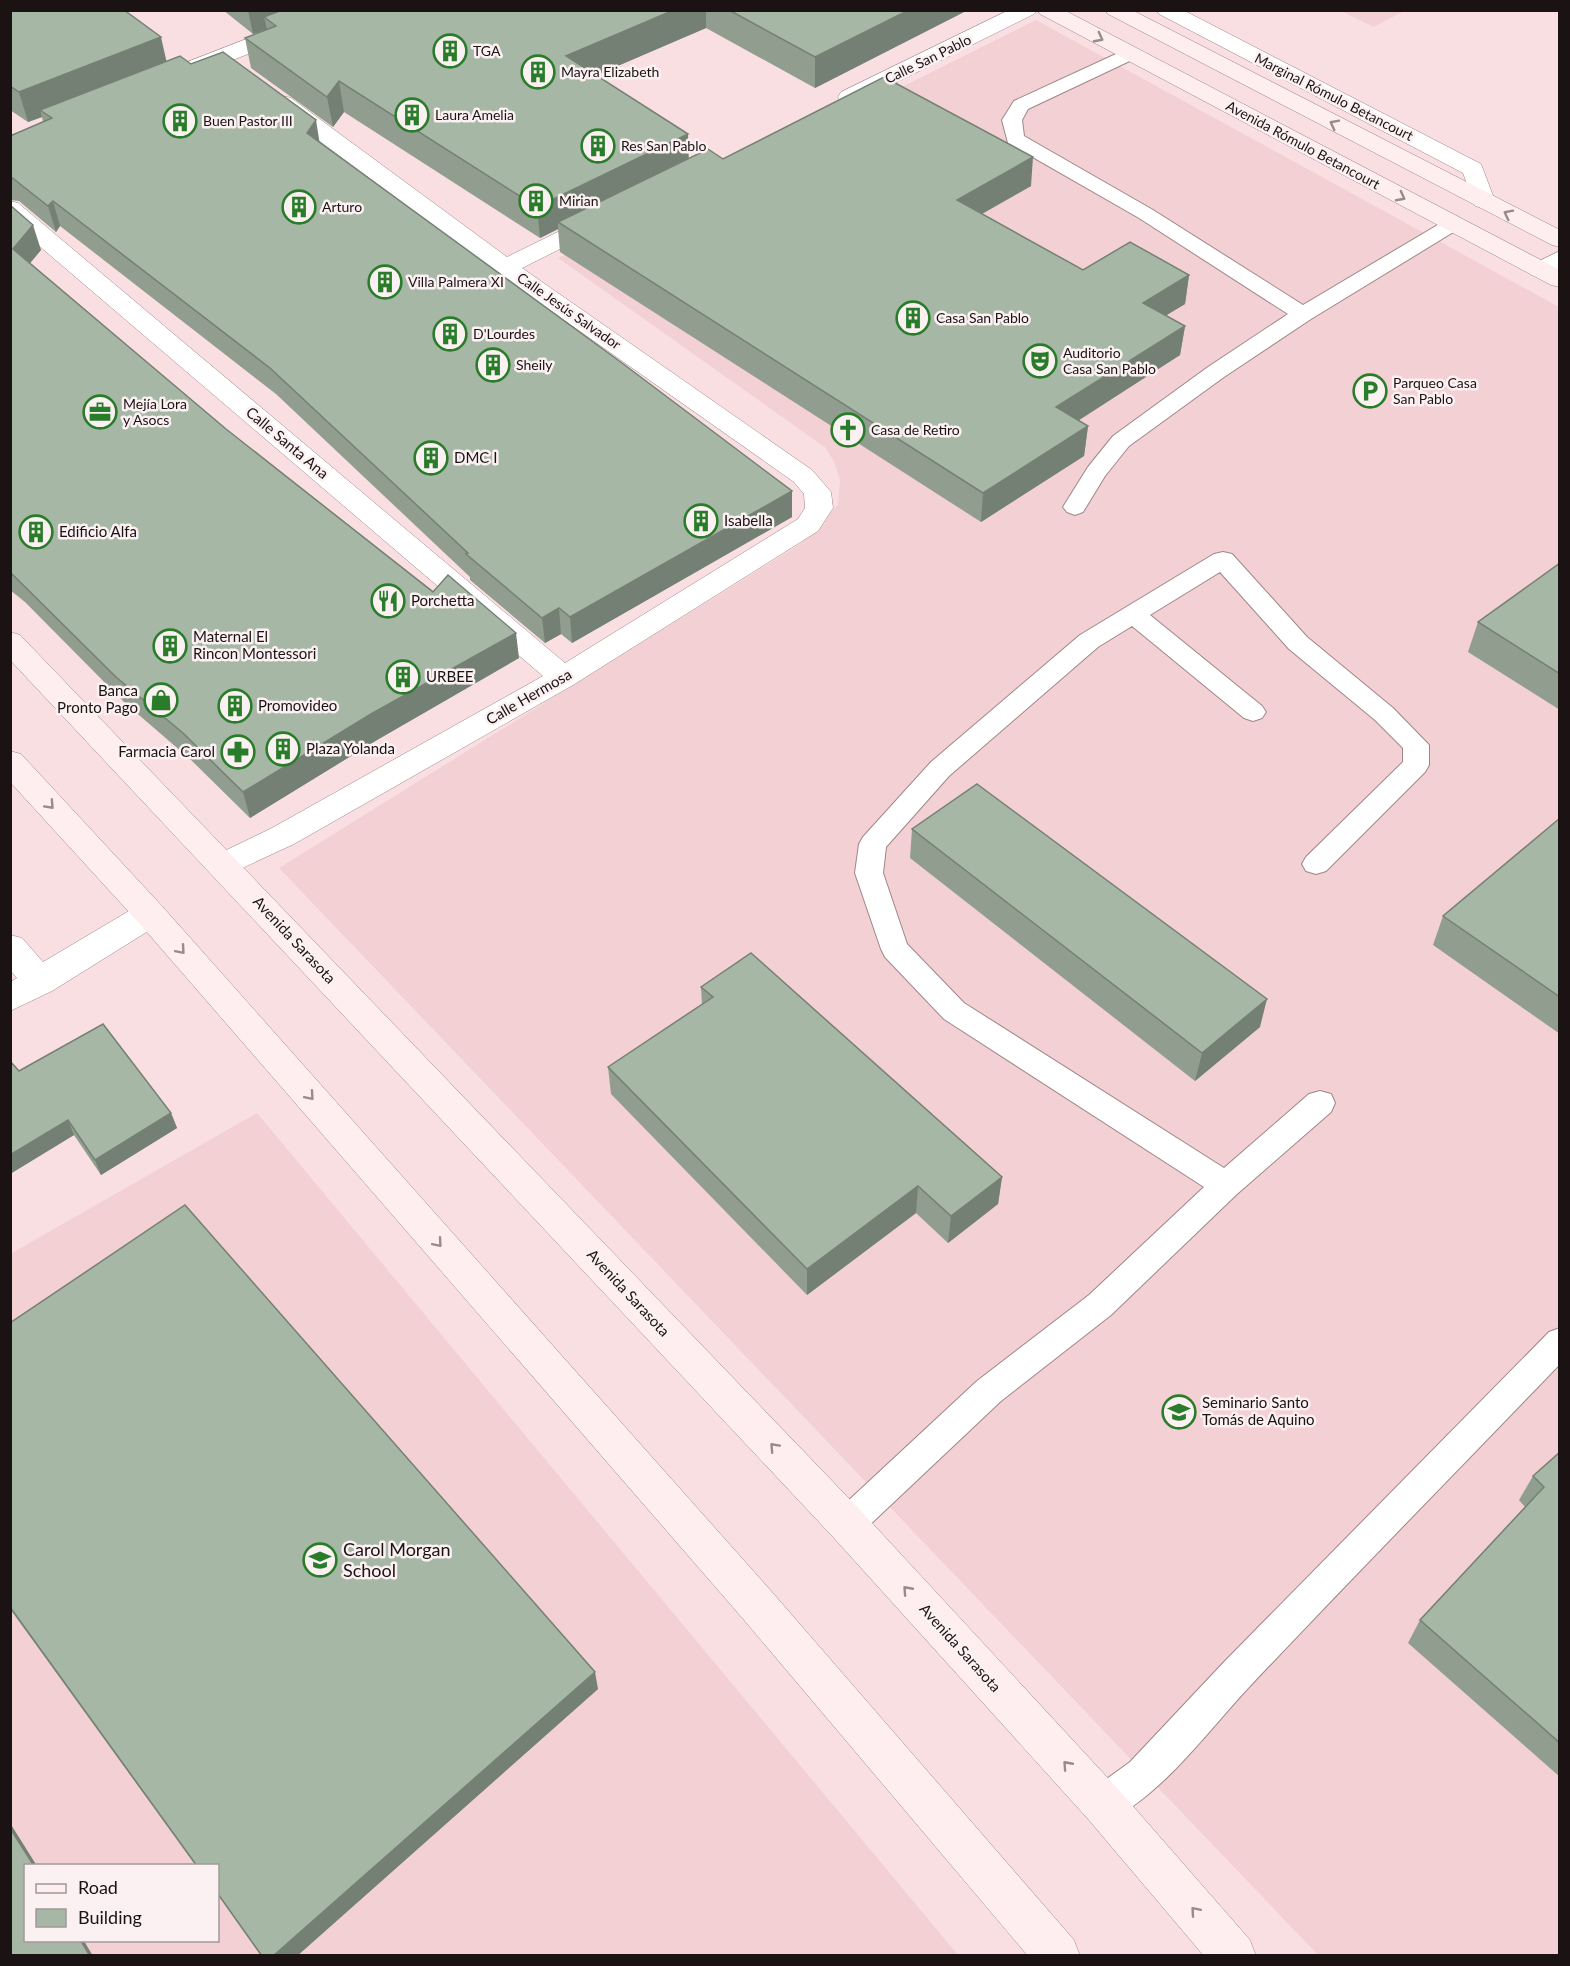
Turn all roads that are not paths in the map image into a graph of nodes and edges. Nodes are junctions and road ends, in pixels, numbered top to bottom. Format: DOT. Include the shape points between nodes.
graph roads {
  1 [pos="341,10"];
  2 [pos="1027,10"];
  3 [pos="1047,10"];
  4 [pos="1115,10"];
  5 [pos="1166,10"];
  6 [pos="1129,54"];
  7 [pos="165,79"];
  8 [pos="268,92"];
  9 [pos="833,105"];
  10 [pos="1483,201"];
  11 [pos="10,208"];
  12 [pos="621,209"];
  13 [pos="1453,224"];
  14 [pos="1560,240"];
  15 [pos="505,267"];
  16 [pos="1553,270"];
  17 [pos="1304,314"];
  18 [pos="819,507"];
  19 [pos="1075,507"];
  20 [pos="1133,614"];
  21 [pos="10,642"];
  22 [pos="563,678"];
  23 [pos="1253,712"];
  24 [pos="10,762"];
  25 [pos="1316,864"];
  26 [pos="223,865"];
  27 [pos="150,914"];
  28 [pos="10,947"];
  29 [pos="40,982"];
  30 [pos="10,998"];
  31 [pos="1320,1102"];
  32 [pos="1226,1185"];
  33 [pos="1560,1342"];
  34 [pos="847,1524"];
  35 [pos="1103,1804"];
  36 [pos="1058,1956"];
  37 [pos="1234,1956"];
  1 -- 7 [label="street" via="230,65"];
  2 -- 9 [label="street, Calle San Pablo"];
  3 -- 6 [label="main road, Avenida Rómulo Betancourt, one-way"];
  10 -- 4 [label="main road, one-way"];
  5 -- 10 [label="street, Marginal Rómulo Betancourt" via="1473,169"];
  6 -- 13 [label="main road, Avenida Rómulo Betancourt, one-way"];
  6 -- 17 [label="lane" via="1021,105 1012,120 1015,139 1146,214"];
  8 -- 15 [label="street, Calle Jesús Salvador"];
  14 -- 10 [label="main road, one-way"];
  11 -- 22 [label="street, Calle Santa Ana"];
  12 -- 15 [label="street"];
  13 -- 16 [label="main road, Avenida Rómulo Betancourt"];
  13 -- 17 [label="lane"];
  15 -- 18 [label="street, Calle Jesús Salvador" via="803,476 817,492"];
  17 -- 19 [label="lane" via="1121,441"];
  18 -- 22 [label="street, Calle Hermosa" via="808,525"];
  20 -- 23 [label="lane"];
  20 -- 25 [label="lane" via="1223,560 1298,643 1416,745 1416,765"];
  20 -- 32 [label="lane" via="1089,640 940,769 873,844 869,873 895,949 954,1011"];
  21 -- 26 [label="main road, Avenida Sarasota"];
  22 -- 26 [label="street, Calle Hermosa" via="283,836"];
  24 -- 27 [label="main road, one-way"];
  34 -- 26 [label="main road, Avenida Sarasota, one-way"];
  27 -- 29 [label="street"];
  27 -- 36 [label="main road, one-way" via="765,1615"];
  28 -- 29 [label="street"];
  29 -- 30 [label="street"];
  31 -- 32 [label="lane"];
  32 -- 34 [label="lane" via="1100,1305 989,1391"];
  33 -- 35 [label="lane" via="1143,1775"];
  35 -- 34 [label="main road, Avenida Sarasota, one-way"];
  37 -- 35 [label="main road, Avenida Sarasota, one-way"];
}
